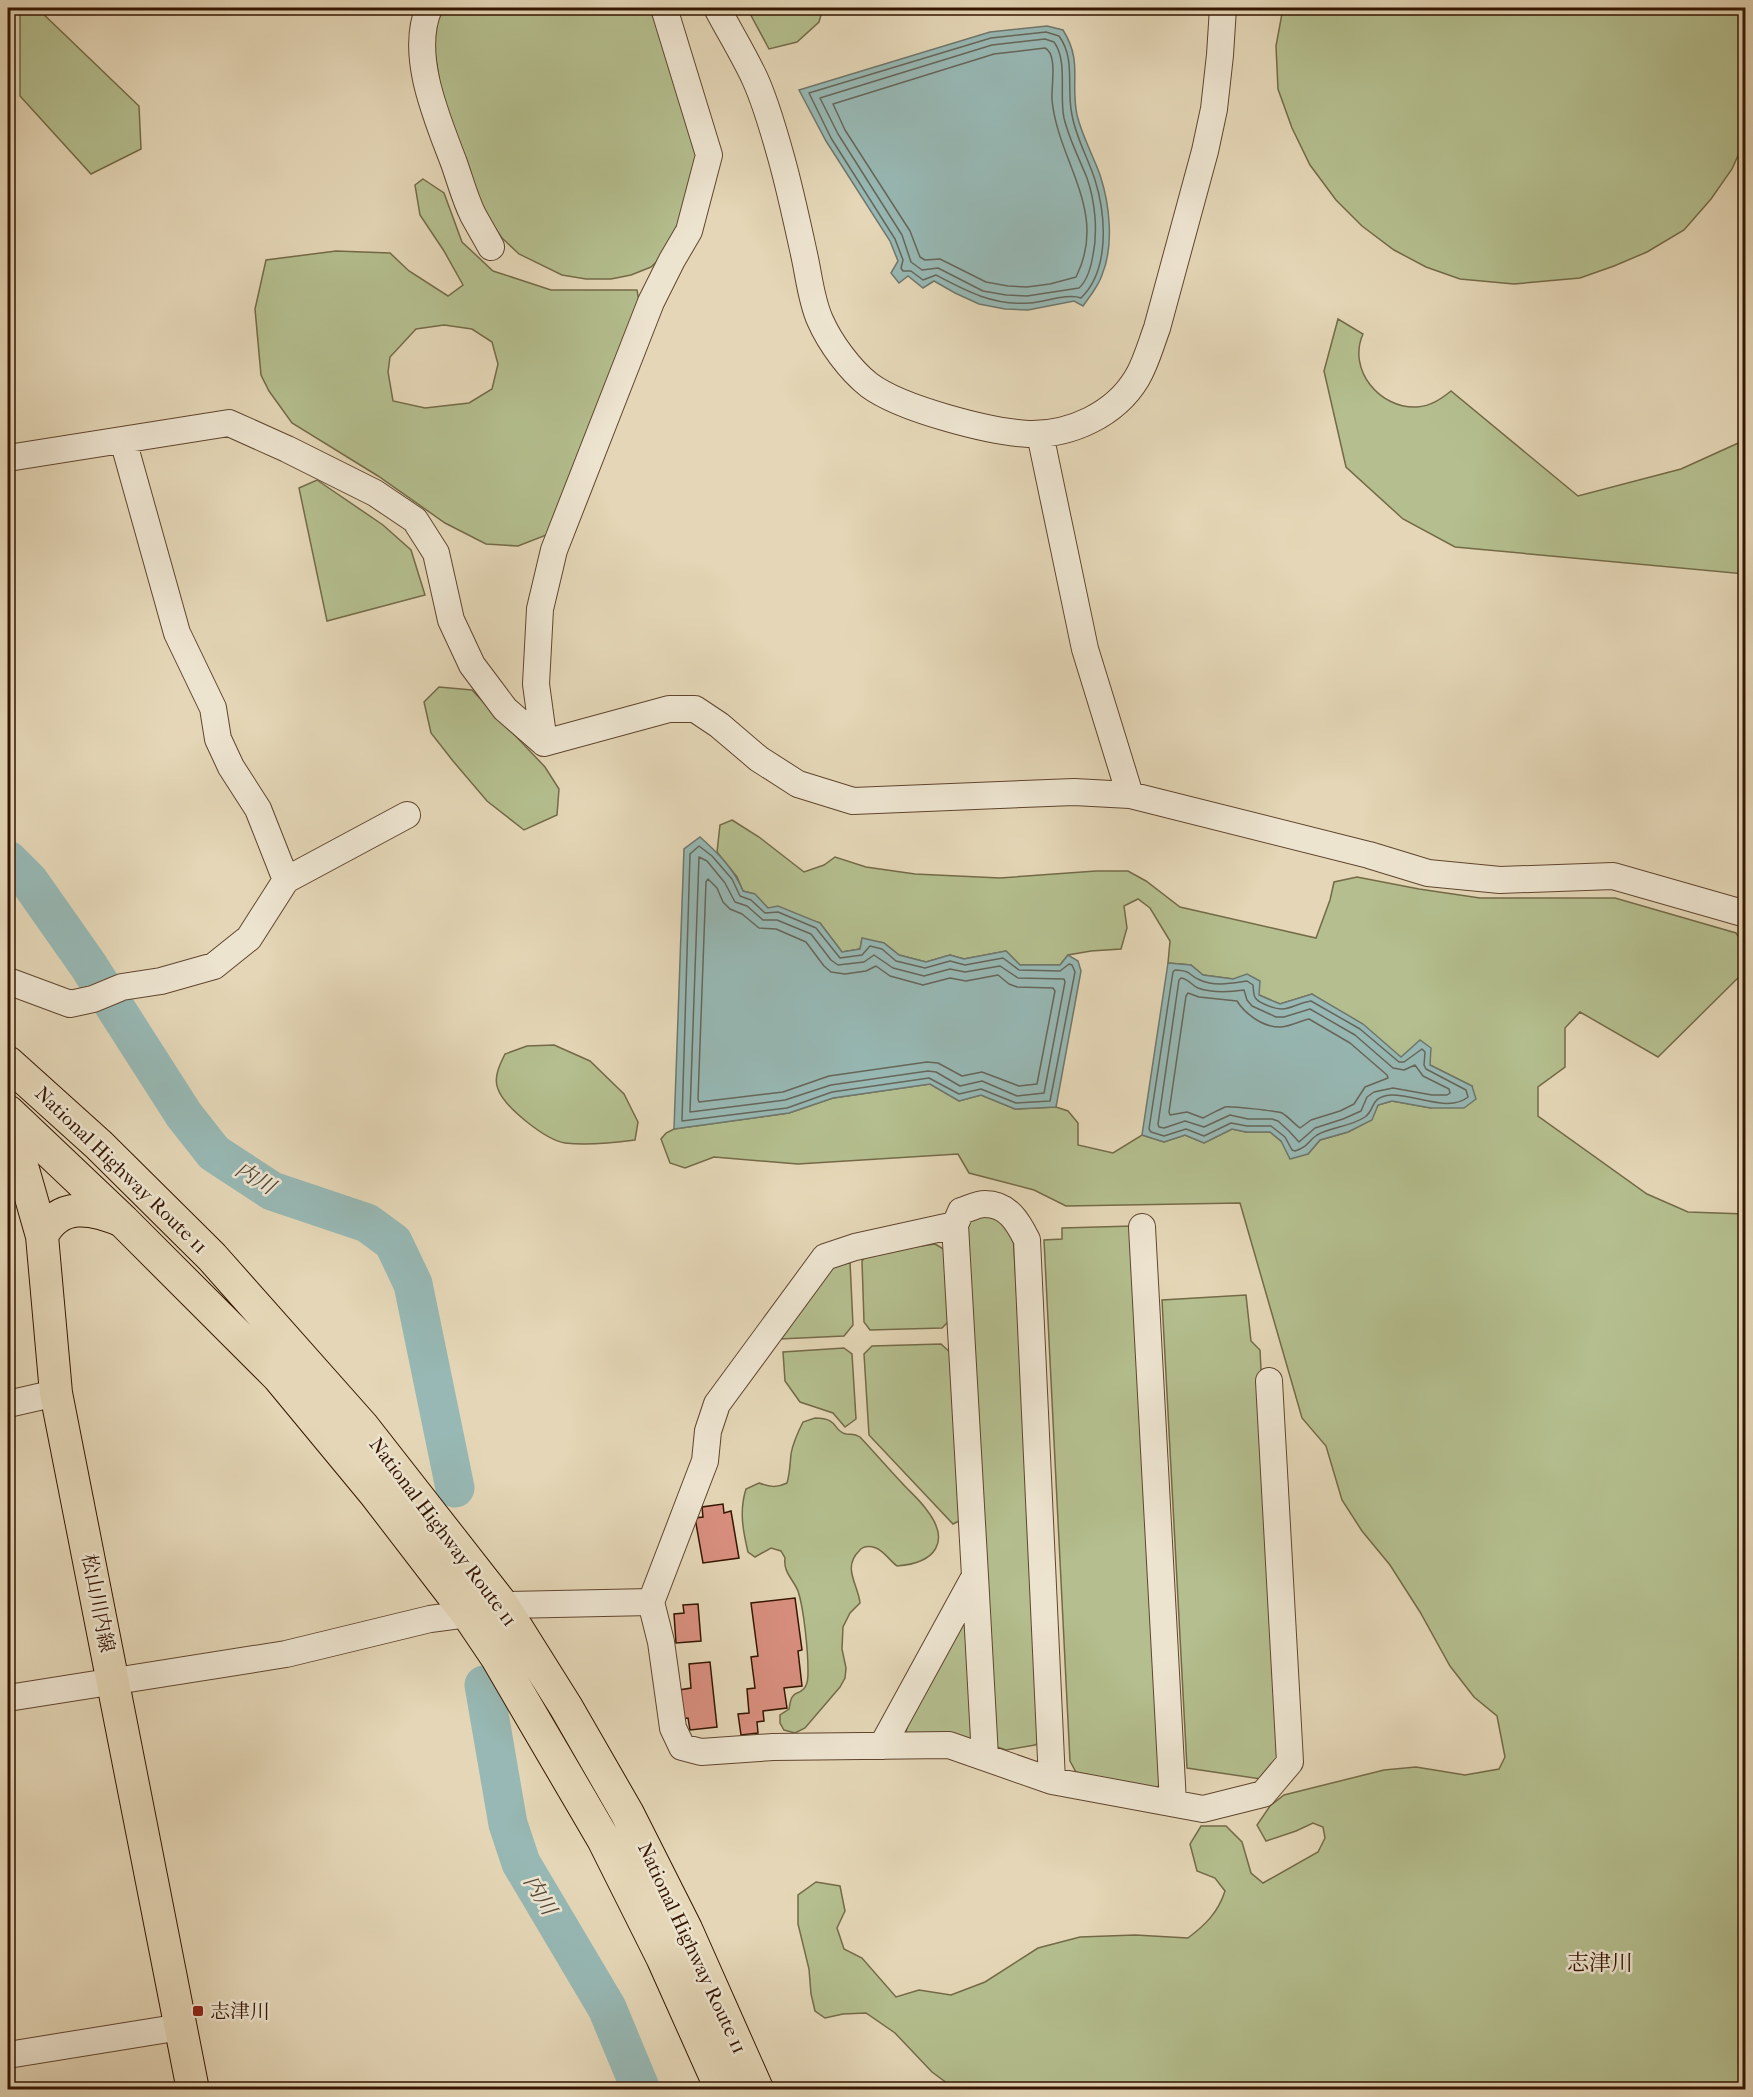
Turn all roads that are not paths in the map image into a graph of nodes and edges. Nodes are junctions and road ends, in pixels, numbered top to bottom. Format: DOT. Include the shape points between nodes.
graph roads {
  1 [pos="429,8"];
  2 [pos="664,8"];
  3 [pos="717,8"];
  4 [pos="1223,8"];
  5 [pos="491,247"];
  6 [pos="1040,434"];
  7 [pos="123,440"];
  8 [pos="8,458"];
  9 [pos="544,743"];
  10 [pos="1130,795"];
  11 [pos="407,815"];
  12 [pos="286,880"];
  13 [pos="1746,914"];
  14 [pos="8,981"];
  15 [pos="8,1063"];
  16 [pos="8,1112"];
  17 [pos="8,1117"];
  18 [pos="123,1221"];
  19 [pos="955,1226"];
  20 [pos="1142,1227"];
  21 [pos="42,1236"];
  22 [pos="1269,1381"];
  23 [pos="56,1393"];
  24 [pos="8,1404"];
  25 [pos="975,1576"];
  26 [pos="651,1602"];
  27 [pos="502,1605"];
  28 [pos="468,1614"];
  29 [pos="113,1680"];
  30 [pos="8,1698"];
  31 [pos="882,1746"];
  32 [pos="985,1757"];
  33 [pos="1052,1781"];
  34 [pos="1173,1803"];
  35 [pos="181,2027"];
  36 [pos="8,2055"];
  37 [pos="193,2090"];
  38 [pos="722,2090"];
  39 [pos="757,2090"];
  1 -- 5 [label="street" via="422,43 433,105 472,213"];
  2 -- 9 [label="street" via="709,155 689,231 651,302 554,550 540,609 536,684"];
  3 -- 6 [label="street" via="756,80 777,144 820,320 849,365 870,386 913,407 989,427"];
  4 -- 6 [label="street" via="1212,120 1147,356 1122,397 1102,413 1063,432"];
  6 -- 10 [label="street" via="1085,649"];
  7 -- 8 [label="street"];
  7 -- 9 [label="street" via="229,423 375,493 415,520 436,553 451,620 472,665 505,709"];
  7 -- 12 [label="street" via="177,633 213,708 218,739 258,809"];
  9 -- 10 [label="street" via="669,709 694,709 798,784 853,801 1074,792"];
  10 -- 13 [label="street" via="1428,873 1500,880 1613,876"];
  11 -- 12 [label="street"];
  12 -- 14 [label="street" via="249,938 214,966 122,987 70,1004"];
  15 -- 27 [label="highway, National Highway Route 11" via="99,1144 212,1257 362,1426"];
  16 -- 18 [label="highway, National Highway Route 11"];
  17 -- 21 [label="main road, 松山川内線"];
  18 -- 21 [label="main road" via="86,1209 71,1211 56,1216"];
  18 -- 28 [label="highway, National Highway Route 11" via="279,1377 375,1492"];
  19 -- 25 [label="street"];
  19 -- 26 [label="street" via="825,1257 717,1404 708,1431 705,1461"];
  19 -- 33 [label="street" via="961,1211 984,1204 1004,1209 1018,1221 1027,1240"];
  20 -- 34 [label="street"];
  21 -- 23 [label="main road, 松山川内線"];
  22 -- 34 [label="street" via="1290,1762 1263,1794 1203,1809"];
  23 -- 24 [label="street"];
  23 -- 29 [label="main road, 松山川内線"];
  25 -- 31 [label="street"];
  25 -- 32 [label="street"];
  26 -- 27 [label="street"];
  26 -- 31 [label="street" via="673,1728 682,1747 701,1752"];
  27 -- 28 [label="street"];
  27 -- 39 [label="highway, National Highway Route 11" via="627,1812 686,1930"];
  28 -- 29 [label="street" via="430,1619 286,1654"];
  28 -- 38 [label="highway, National Highway Route 11" via="604,1840"];
  29 -- 30 [label="street"];
  29 -- 35 [label="main road, 松山川内線"];
  31 -- 32 [label="street" via="949,1745"];
  32 -- 33 [label="street"];
  33 -- 34 [label="street"];
  35 -- 36 [label="street"];
  35 -- 37 [label="main road, 松山川内線"];
}
